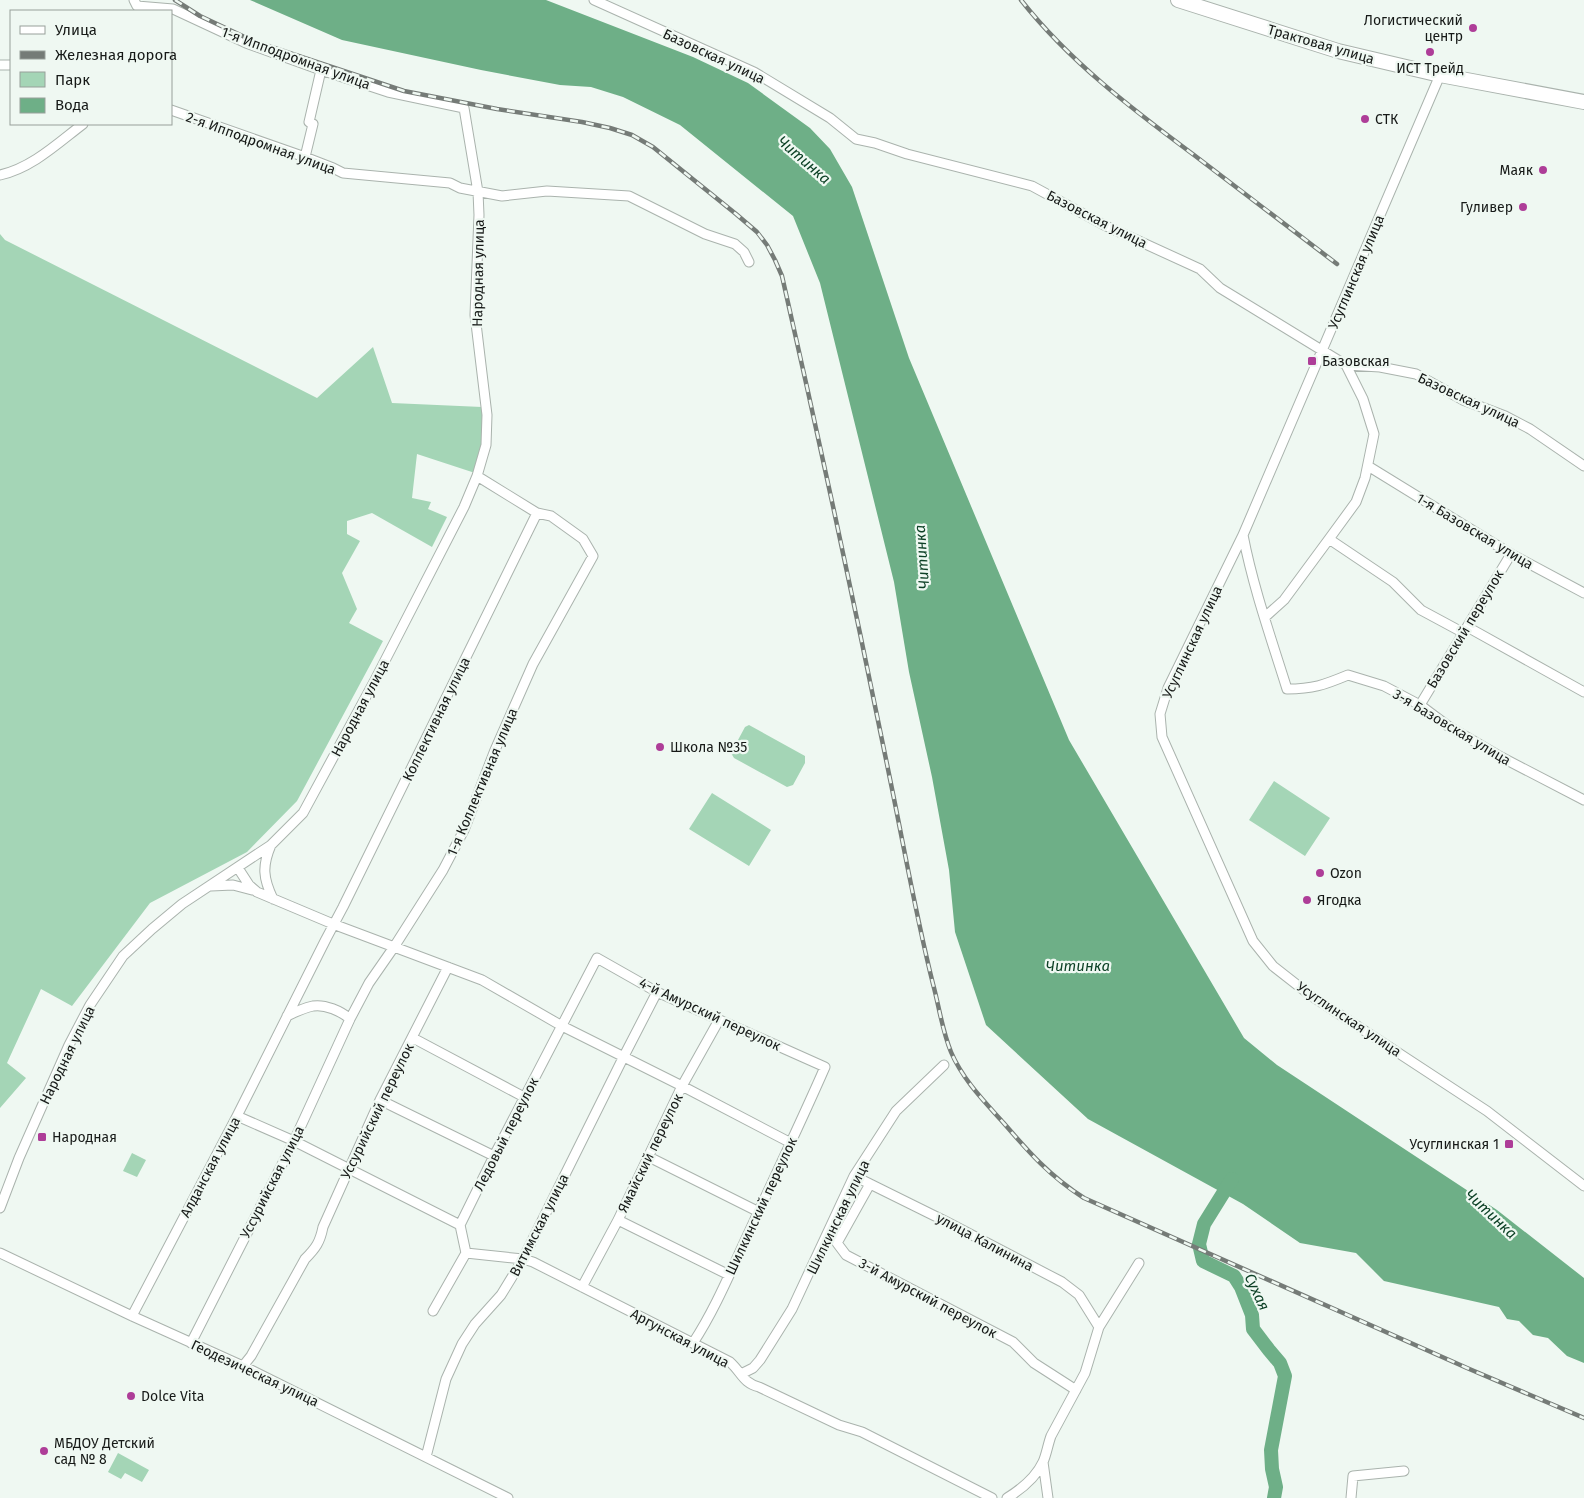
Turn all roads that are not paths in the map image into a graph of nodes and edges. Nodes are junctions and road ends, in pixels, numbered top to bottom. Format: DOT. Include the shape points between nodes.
graph roads {
  1 [pos="594,0"];
  2 [pos="1178,0"];
  3 [pos="136,6"];
  4 [pos="321,70"];
  5 [pos="1440,75"];
  6 [pos="1584,102"];
  7 [pos="464,108"];
  8 [pos="172,110"];
  9 [pos="83,125"];
  10 [pos="305,157"];
  11 [pos="0,175"];
  12 [pos="478,192"];
  13 [pos="749,262"];
  14 [pos="1322,351"];
  15 [pos="1346,365"];
  16 [pos="1368,466"];
  17 [pos="1584,466"];
  18 [pos="477,476"];
  19 [pos="537,513"];
  20 [pos="1243,535"];
  21 [pos="1329,539"];
  22 [pos="1511,554"];
  23 [pos="1584,593"];
  24 [pos="1264,617"];
  25 [pos="1465,630"];
  26 [pos="1584,692"];
  27 [pos="1420,705"];
  28 [pos="1584,800"];
  29 [pos="271,845"];
  30 [pos="238,868"];
  31 [pos="206,888"];
  32 [pos="257,892"];
  33 [pos="273,899"];
  34 [pos="333,924"];
  35 [pos="394,947"];
  36 [pos="597,958"];
  37 [pos="448,967"];
  38 [pos="657,992"];
  39 [pos="287,1016"];
  40 [pos="350,1019"];
  41 [pos="719,1020"];
  42 [pos="562,1026"];
  43 [pos="413,1038"];
  44 [pos="624,1056"];
  45 [pos="944,1065"];
  46 [pos="825,1067"];
  47 [pos="682,1086"];
  48 [pos="524,1097"];
  49 [pos="380,1100"];
  50 [pos="237,1116"];
  51 [pos="294,1141"];
  52 [pos="791,1143"];
  53 [pos="494,1156"];
  54 [pos="649,1157"];
  55 [pos="349,1169"];
  56 [pos="854,1176"];
  57 [pos="870,1184"];
  58 [pos="1584,1186"];
  59 [pos="0,1208"];
  60 [pos="759,1212"];
  61 [pos="618,1220"];
  62 [pos="460,1225"];
  63 [pos="0,1253"];
  64 [pos="466,1253"];
  65 [pos="523,1259"];
  66 [pos="1138,1263"];
  67 [pos="729,1275"];
  68 [pos="582,1287"];
  69 [pos="433,1311"];
  70 [pos="132,1316"];
  71 [pos="1099,1327"];
  72 [pos="191,1343"];
  73 [pos="693,1343"];
  74 [pos="243,1366"];
  75 [pos="741,1374"];
  76 [pos="1076,1390"];
  77 [pos="426,1457"];
  78 [pos="1043,1462"];
  79 [pos="1404,1471"];
  80 [pos="1012,1497"];
  81 [pos="508,1498"];
  82 [pos="992,1498"];
  83 [pos="1048,1498"];
  84 [pos="1351,1498"];
  1 -- 14 [label="street, Базовская улица" via="754,72 830,118 856,139 1032,186 1104,225 1200,269 1220,288"];
  2 -- 5 [label="main road, Трактовая улица" via="1338,51"];
  3 -- 4 [label="street, 1-я Ипподромная улица" via="172,8 246,43"];
  4 -- 7 [label="street, 1-я Ипподромная улица" via="388,92"];
  4 -- 10 [label="street"];
  5 -- 6 [label="main road, Трактовая улица"];
  5 -- 14 [label="street, Усуглинская улица"];
  7 -- 12 [label="street, Народная улица"];
  8 -- 10 [label="street, 2-я Ипподромная улица"];
  9 -- 11 [label="street" via="39,158 14,172"];
  10 -- 12 [label="street, 2-я Ипподромная улица" via="343,173 450,183"];
  12 -- 13 [label="street, 2-я Ипподромная улица" via="502,196 547,191 629,196 705,234 735,244"];
  12 -- 18 [label="street, Народная улица" via="476,315 487,415 486,445"];
  14 -- 15 [label="street, Базовская улица"];
  14 -- 20 [label="street, Усуглинская улица"];
  15 -- 16 [label="street" via="1363,399 1374,434"];
  15 -- 17 [label="street, Базовская улица" via="1416,374 1463,400 1530,429"];
  16 -- 21 [label="street" via="1356,502"];
  16 -- 22 [label="street, 1-я Базовская улица"];
  18 -- 19 [label="street"];
  18 -- 29 [label="street, Народная улица" via="308,805"];
  19 -- 34 [label="street, Коллективная улица"];
  19 -- 35 [label="street, 1-я Коллективная улица" via="551,516 583,540 594,556 533,664 464,830 443,870"];
  20 -- 24 [label="street"];
  20 -- 58 [label="street, Усуглинская улица" via="1168,688 1160,714 1162,737 1253,940 1273,966 1310,995 1487,1111"];
  21 -- 24 [label="street" via="1284,600"];
  21 -- 25 [label="street" via="1394,582 1421,610"];
  22 -- 23 [label="street, 1-я Базовская улица"];
  22 -- 25 [label="street, Базовский переулок"];
  24 -- 27 [label="street, 3-я Базовская улица" via="1286,689 1306,689 1348,675 1384,686"];
  25 -- 26 [label="street" via="1471,629"];
  25 -- 27 [label="street, Базовский переулок"];
  27 -- 28 [label="street, 3-я Базовская улица" via="1448,726"];
  29 -- 30 [label="street, Народная улица"];
  29 -- 33 [label="street" via="264,872 266,886"];
  30 -- 31 [label="street, Народная улица"];
  30 -- 32 [label="street"];
  31 -- 32 [label="street" via="232,885"];
  31 -- 59 [label="street, Народная улица" via="182,904 123,956 90,1005 69,1045"];
  32 -- 33 [label="street"];
  33 -- 34 [label="street"];
  34 -- 35 [label="street"];
  34 -- 39 [label="street, Коллективная улица"];
  35 -- 37 [label="street"];
  35 -- 40 [label="street, 1-я Коллективная улица" via="369,983"];
  36 -- 38 [label="street, 4-й Амурский переулок"];
  36 -- 42 [label="street, Ледовый переулок"];
  37 -- 42 [label="street" via="482,980"];
  37 -- 43 [label="street, Уссурийский переулок"];
  38 -- 41 [label="street, 4-й Амурский переулок"];
  38 -- 44 [label="street, Витимская улица"];
  39 -- 40 [label="street" via="314,1006 332,1009"];
  39 -- 50 [label="street, Алданская улица"];
  40 -- 51 [label="street, Уссурийская улица"];
  41 -- 46 [label="street, 4-й Амурский переулок"];
  41 -- 47 [label="street, Ямайский переулок"];
  42 -- 44 [label="street"];
  42 -- 48 [label="street, Ледовый переулок"];
  43 -- 48 [label="street"];
  43 -- 49 [label="street, Уссурийский переулок"];
  44 -- 47 [label="street"];
  44 -- 65 [label="street, Витимская улица"];
  45 -- 56 [label="street, Шилкинская улица" via="896,1111"];
  46 -- 52 [label="street, Шилкинский переулок"];
  47 -- 52 [label="street"];
  47 -- 54 [label="street, Ямайский переулок"];
  48 -- 53 [label="street, Ледовый переулок"];
  49 -- 53 [label="street"];
  49 -- 55 [label="street, Уссурийский переулок"];
  50 -- 51 [label="street"];
  50 -- 70 [label="street, Алданская улица"];
  51 -- 55 [label="street"];
  51 -- 72 [label="street, Уссурийская улица"];
  52 -- 60 [label="street, Шилкинский переулок"];
  53 -- 62 [label="street, Ледовый переулок"];
  54 -- 60 [label="street"];
  54 -- 61 [label="street, Ямайский переулок"];
  55 -- 62 [label="street"];
  55 -- 74 [label="street, Уссурийский переулок" via="323,1227 321,1239 305,1259"];
  56 -- 57 [label="street, улица Калинина"];
  56 -- 75 [label="street, Шилкинская улица" via="792,1309 760,1360"];
  57 -- 71 [label="street, улица Калинина" via="1062,1282 1079,1295"];
  57 -- 76 [label="street, 3-й Амурский переулок" via="837,1243 846,1254 1013,1342 1034,1363"];
  60 -- 67 [label="street, Шилкинский переулок"];
  61 -- 67 [label="street"];
  61 -- 68 [label="street, Ямайский переулок"];
  62 -- 64 [label="street"];
  63 -- 70 [label="street, Геодезическая улица"];
  64 -- 65 [label="street, Аргунская улица"];
  64 -- 69 [label="street"];
  65 -- 68 [label="street, Аргунская улица"];
  65 -- 77 [label="street, Витимская улица" via="502,1295 470,1331 451,1366"];
  66 -- 71 [label="street"];
  67 -- 73 [label="street, Шилкинский переулок"];
  68 -- 73 [label="street, Аргунская улица"];
  70 -- 72 [label="street, Геодезическая улица"];
  71 -- 76 [label="street" via="1085,1373"];
  72 -- 74 [label="street, Геодезическая улица"];
  73 -- 75 [label="street, Аргунская улица" via="730,1362"];
  74 -- 77 [label="street, Геодезическая улица"];
  75 -- 82 [label="street, Аргунская улица" via="751,1385 839,1425 862,1432"];
  76 -- 78 [label="street" via="1051,1436"];
  77 -- 81 [label="street, Геодезическая улица"];
  78 -- 80 [label="street"];
  78 -- 83 [label="street"];
  79 -- 84 [label="street" via="1354,1476"];
}
